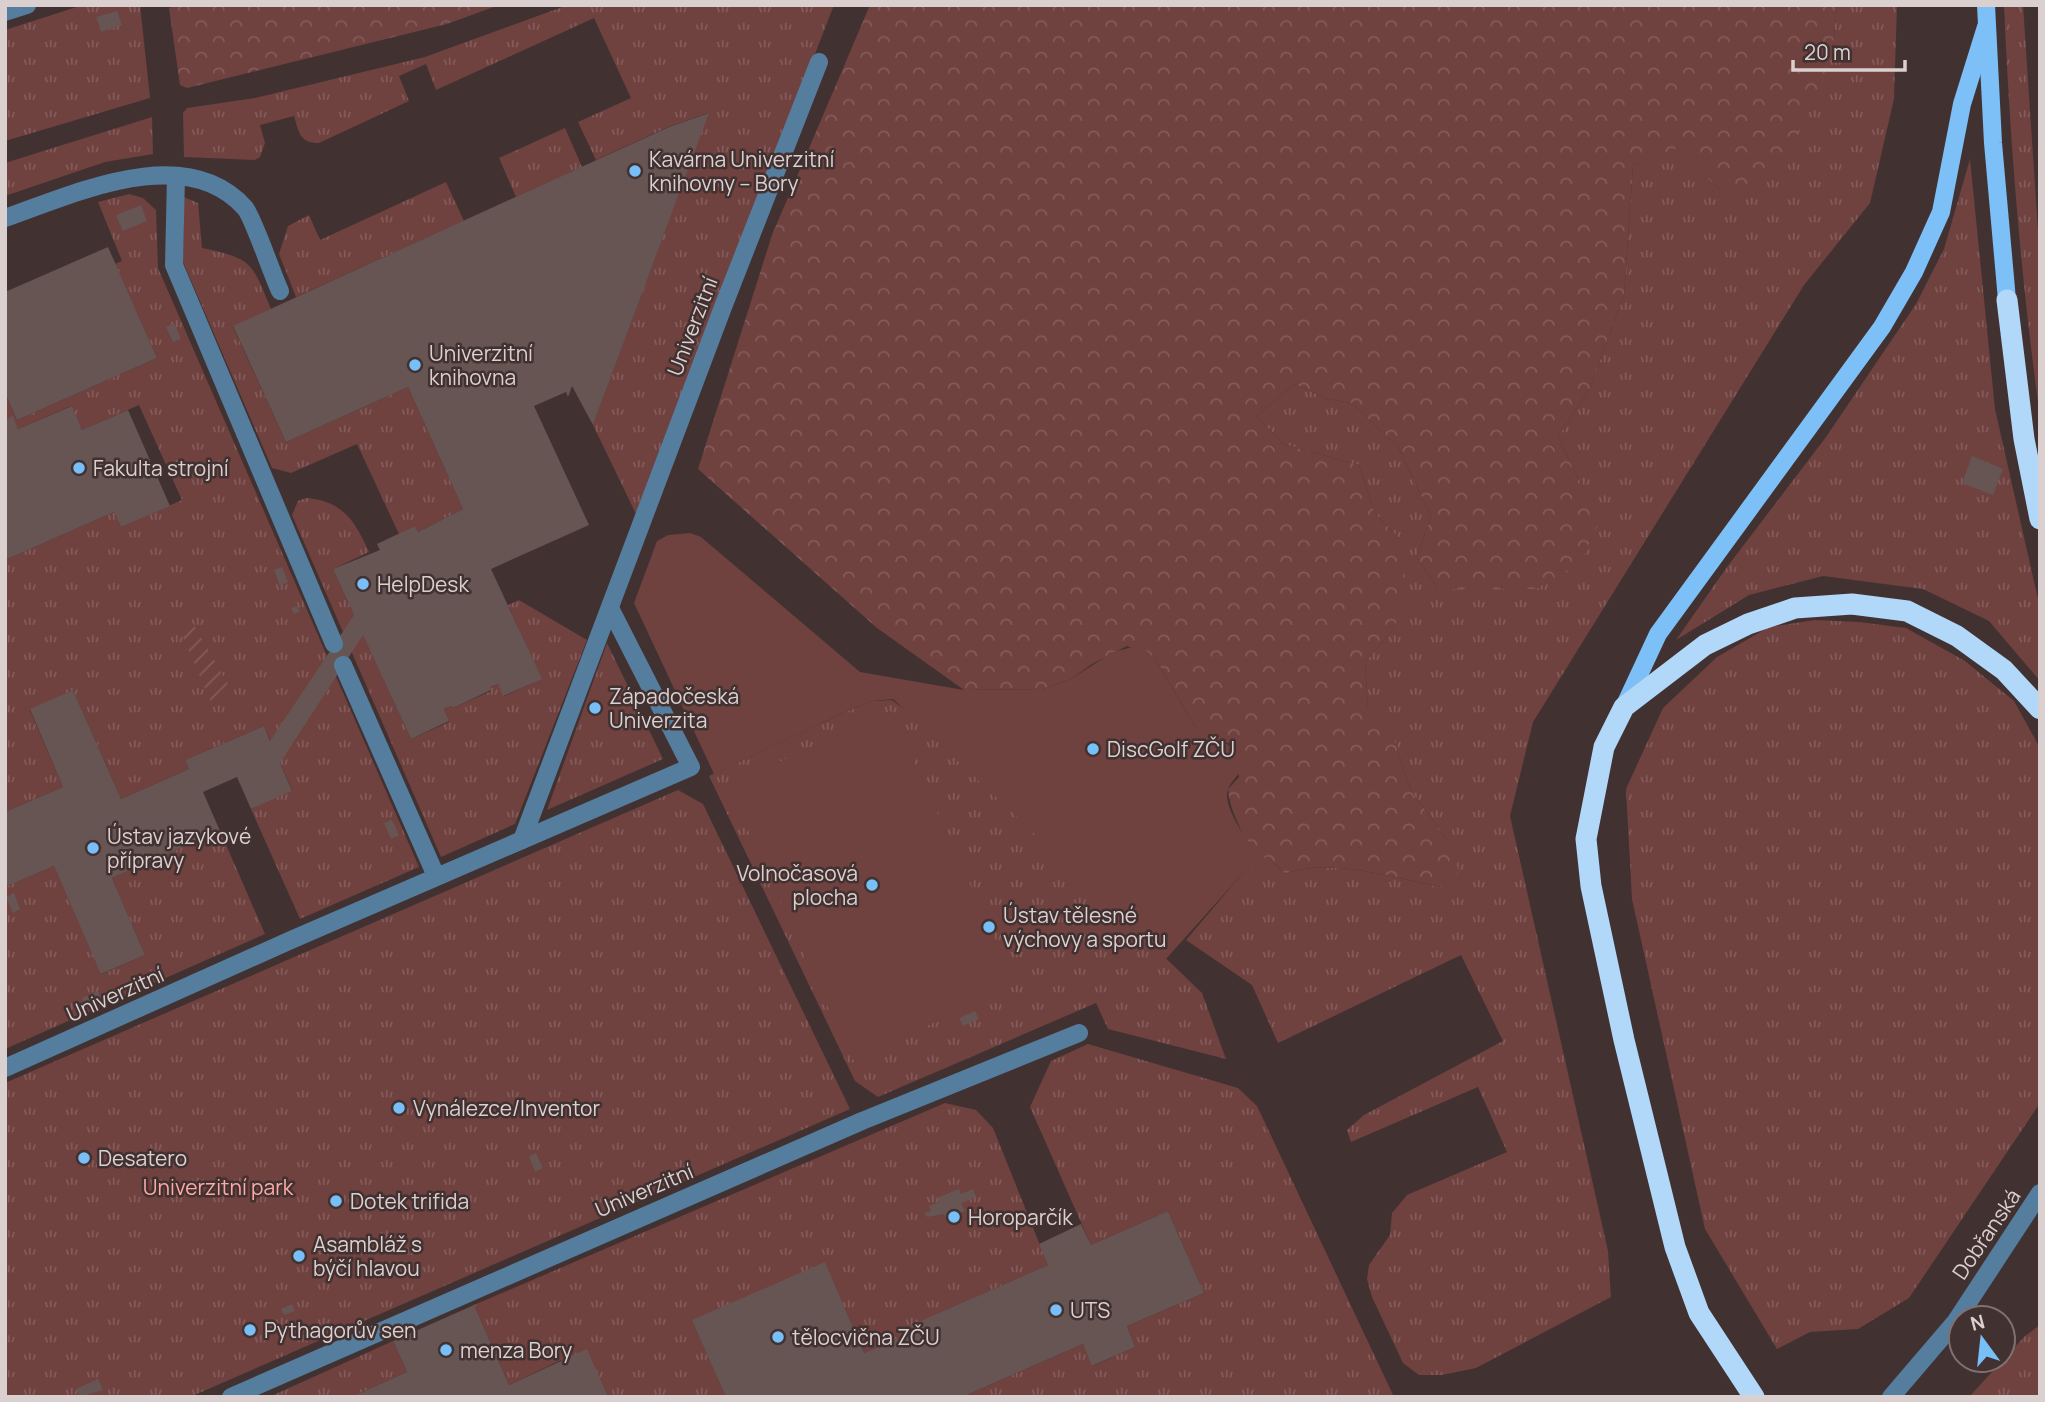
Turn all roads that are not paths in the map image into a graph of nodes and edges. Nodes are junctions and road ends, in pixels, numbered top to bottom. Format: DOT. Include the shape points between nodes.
graph roads {
  1 [pos="27,5"];
  2 [pos="1986,5"];
  3 [pos="5,12"];
  4 [pos="1986,27"];
  5 [pos="819,62"];
  6 [pos="176,176"];
  7 [pos="5,218"];
  8 [pos="280,291"];
  9 [pos="2007,300"];
  10 [pos="2040,519"];
  11 [pos="610,608"];
  12 [pos="334,644"];
  13 [pos="343,665"];
  14 [pos="1624,707"];
  15 [pos="2040,709"];
  16 [pos="522,840"];
  17 [pos="436,876"];
  18 [pos="1079,1033"];
  19 [pos="5,1068"];
  20 [pos="2040,1194"];
  21 [pos="231,1397"];
  22 [pos="1754,1397"];
  23 [pos="1891,1397"];
  1 -- 3 [label="street"];
  2 -- 4 [label="main road"];
  4 -- 9 [label="main road"];
  4 -- 14 [label="main road" via="1962,104 1941,212 1914,272 1882,327 1658,634"];
  5 -- 11 [label="street, Univerzitní"];
  6 -- 7 [label="street" via="111,181"];
  6 -- 8 [label="street" via="222,186 247,210"];
  6 -- 12 [label="street" via="174,265"];
  9 -- 10 [label="highway" via="2024,439"];
  11 -- 16 [label="street, Univerzitní"];
  11 -- 16 [label="street, Univerzitní" via="691,767"];
  13 -- 17 [label="street"];
  14 -- 15 [label="highway" via="1705,645 1748,624 1795,608 1852,604 1907,611 1957,636 2004,670"];
  14 -- 22 [label="highway" via="1604,747 1593,800 1586,839 1591,886 1675,1247 1699,1313"];
  16 -- 17 [label="street, Univerzitní"];
  17 -- 19 [label="street, Univerzitní"];
  18 -- 21 [label="street, Univerzitní" via="836,1132"];
  20 -- 23 [label="street, Dobřanská" via="1956,1321"];
}
